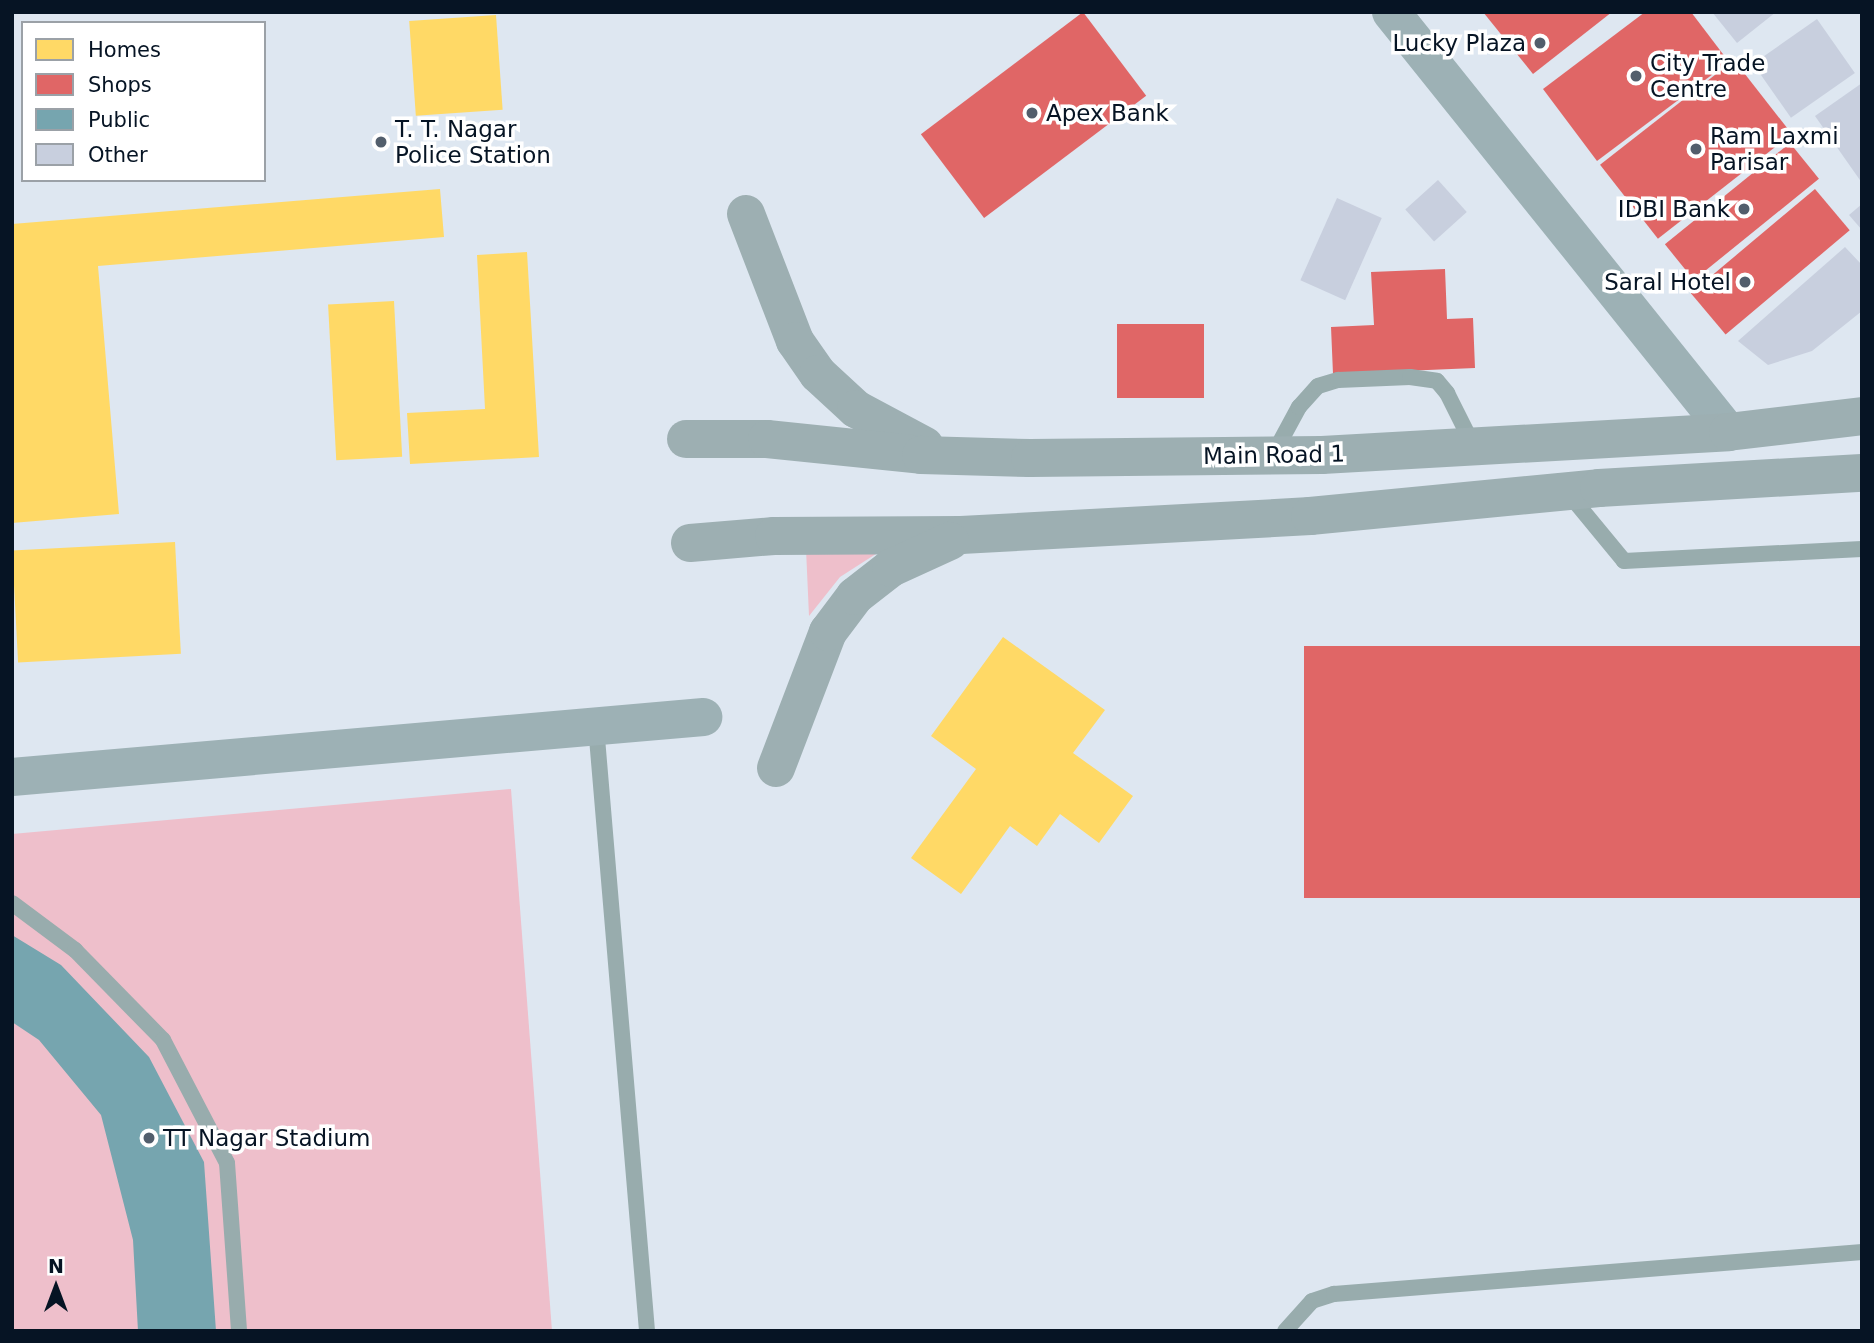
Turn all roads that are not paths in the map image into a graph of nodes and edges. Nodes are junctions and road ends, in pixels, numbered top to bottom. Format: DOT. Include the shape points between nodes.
graph roads {
  1 [pos="1391,12"];
  2 [pos="746,214"];
  3 [pos="1862,416"];
  4 [pos="1728,432"];
  5 [pos="686,439"];
  6 [pos="1473,446"];
  7 [pos="944,455"];
  8 [pos="1273,455"];
  9 [pos="1862,473"];
  10 [pos="1566,491"];
  11 [pos="961,535"];
  12 [pos="690,543"];
  13 [pos="1862,549"];
  14 [pos="703,717"];
  15 [pos="596,726"];
  16 [pos="776,768"];
  17 [pos="12,777"];
  18 [pos="12,903"];
  19 [pos="1862,1252"];
  20 [pos="239,1331"];
  21 [pos="647,1331"];
  22 [pos="1285,1331"];
  1 -- 4 [label="street"];
  2 -- 7 [label="main road" via="795,341 818,374 856,409"];
  3 -- 4 [label="main road, Main Road 1"];
  4 -- 6 [label="main road, Main Road 1"];
  5 -- 7 [label="main road, Main Road 1" via="767,439"];
  6 -- 8 [label="main road, Main Road 1"];
  6 -- 8 [label="lane" via="1437,381 1410,377 1338,380 1318,386 1298,407"];
  7 -- 8 [label="main road, Main Road 1"];
  9 -- 10 [label="main road"];
  10 -- 11 [label="main road" via="1310,516"];
  10 -- 13 [label="lane" via="1624,561"];
  11 -- 12 [label="main road" via="774,536"];
  11 -- 16 [label="main road" via="891,568 855,596 828,632"];
  14 -- 15 [label="street"];
  15 -- 17 [label="street"];
  15 -- 21 [label="lane"];
  18 -- 20 [label="lane" via="75,950 163,1040 228,1163"];
  19 -- 22 [label="lane" via="1334,1294 1312,1301"];
}
